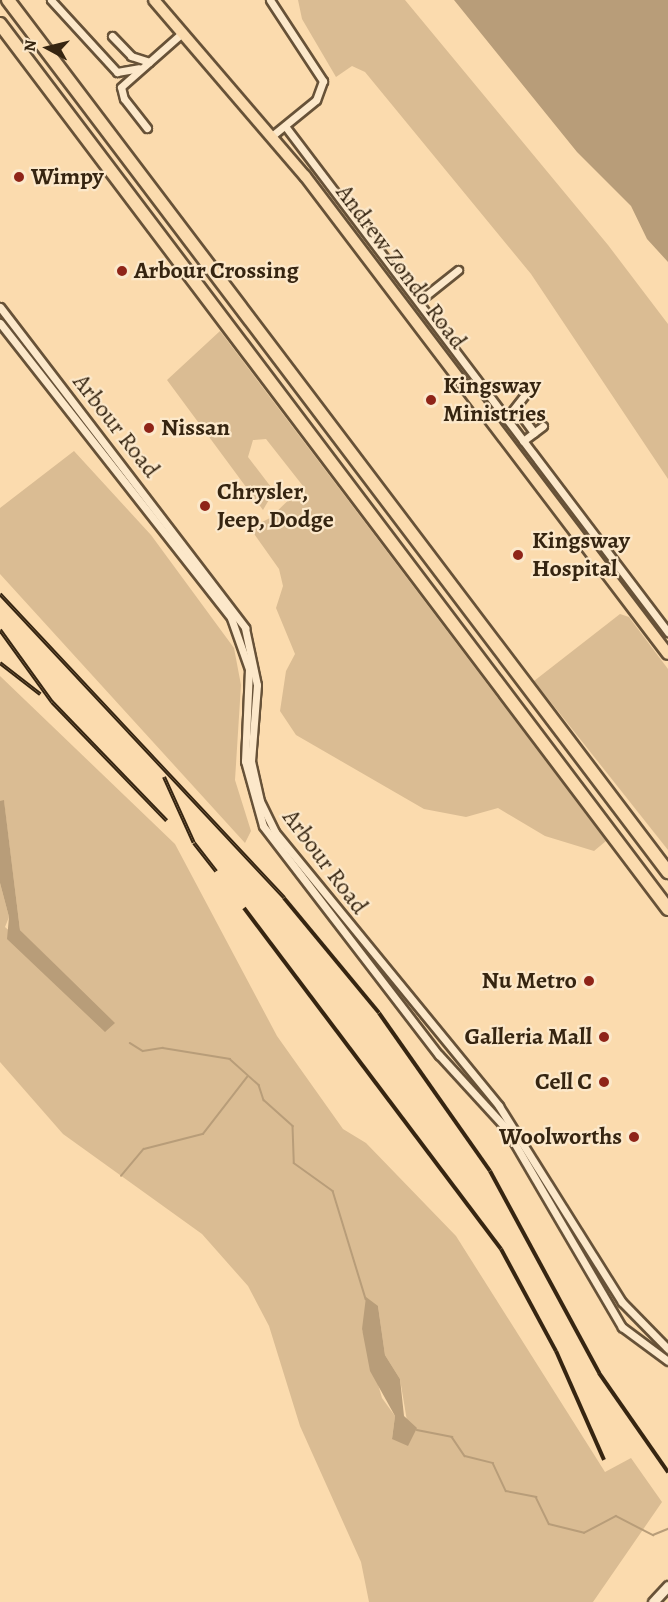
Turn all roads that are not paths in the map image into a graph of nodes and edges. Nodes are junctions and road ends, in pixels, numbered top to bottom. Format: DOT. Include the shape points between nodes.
graph roads {
  1 [pos="8,0"];
  2 [pos="51,0"];
  3 [pos="154,0"];
  4 [pos="270,0"];
  5 [pos="0,24"];
  6 [pos="182,33"];
  7 [pos="112,36"];
  8 [pos="147,64"];
  9 [pos="285,126"];
  10 [pos="147,128"];
  11 [pos="273,135"];
  12 [pos="458,270"];
  13 [pos="419,301"];
  14 [pos="0,307"];
  15 [pos="0,323"];
  16 [pos="527,392"];
  17 [pos="506,419"];
  18 [pos="524,419"];
  19 [pos="543,426"];
  20 [pos="534,433"];
  21 [pos="524,441"];
  22 [pos="668,632"];
  23 [pos="668,654"];
  24 [pos="603,824"];
  25 [pos="632,826"];
  26 [pos="668,863"];
  27 [pos="668,872"];
  28 [pos="668,909"];
  29 [pos="668,919"];
  30 [pos="525,1153"];
  31 [pos="668,1348"];
  32 [pos="668,1361"];
  33 [pos="668,1587"];
  34 [pos="653,1602"];
  1 -- 25 [label="highway"];
  2 -- 8 [label="street" via="117,72"];
  3 -- 6 [label="main road, Andrew Zondo Road"];
  4 -- 9 [label="street" via="323,81 316,100"];
  5 -- 24 [label="highway"];
  6 -- 8 [label="street"];
  6 -- 11 [label="main road, Andrew Zondo Road"];
  7 -- 8 [label="street" via="131,56"];
  8 -- 10 [label="street" via="120,90"];
  9 -- 11 [label="street"];
  9 -- 13 [label="street"];
  11 -- 23 [label="main road, Andrew Zondo Road"];
  12 -- 13 [label="street"];
  13 -- 17 [label="street"];
  14 -- 30 [label="street, Arbour Road" via="244,628 257,685 254,781 275,832 499,1106"];
  15 -- 30 [label="street, Arbour Road" via="231,618 249,669 245,761 263,826 341,932"];
  16 -- 17 [label="street"];
  17 -- 21 [label="street"];
  18 -- 20 [label="street"];
  19 -- 20 [label="street"];
  20 -- 21 [label="street"];
  21 -- 22 [label="street"];
  24 -- 28 [label="highway"];
  24 -- 29 [label="highway"];
  25 -- 26 [label="highway"];
  25 -- 27 [label="highway"];
  30 -- 31 [label="street, Arbour Road" via="622,1302"];
  30 -- 32 [label="street, Arbour Road" via="622,1327"];
  33 -- 34 [label="main road"];
}
